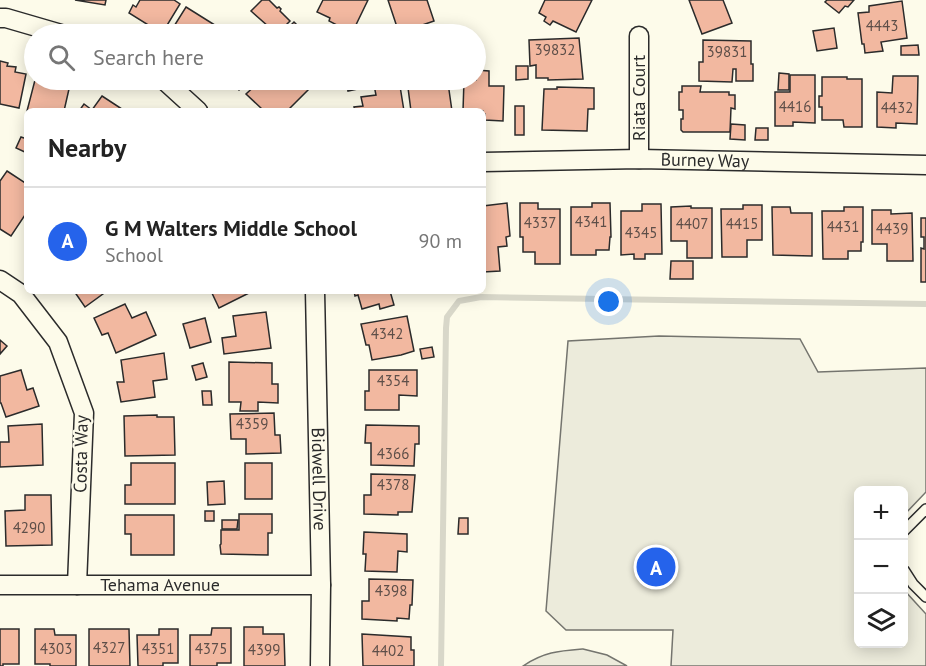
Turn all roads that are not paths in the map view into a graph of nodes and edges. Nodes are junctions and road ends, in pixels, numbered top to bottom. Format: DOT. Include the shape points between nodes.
graph roads {
  1 [pos="5,12"];
  2 [pos="36,24"];
  3 [pos="639,36"];
  4 [pos="175,90"];
  5 [pos="195,108"];
  6 [pos="639,159"];
  7 [pos="486,162"];
  8 [pos="926,165"];
  9 [pos="0,280"];
  10 [pos="315,294"];
  11 [pos="926,509"];
  12 [pos="908,526"];
  13 [pos="908,577"];
  14 [pos="0,585"];
  15 [pos="77,585"];
  16 [pos="321,585"];
  17 [pos="926,597"];
  18 [pos="320,666"];
  1 -- 2 [label="street"];
  3 -- 6 [label="street, Riata Court"];
  4 -- 5 [label="street"];
  6 -- 7 [label="street, Burney Way"];
  6 -- 8 [label="street, Burney Way"];
  9 -- 15 [label="street, Costa Way" via="21,294 58,342 84,412"];
  10 -- 16 [label="street, Bidwell Drive"];
  11 -- 12 [label="lane"];
  13 -- 17 [label="lane"];
  14 -- 15 [label="street, Tehama Avenue"];
  15 -- 16 [label="street, Tehama Avenue"];
  16 -- 18 [label="street, Bidwell Drive"];
}
